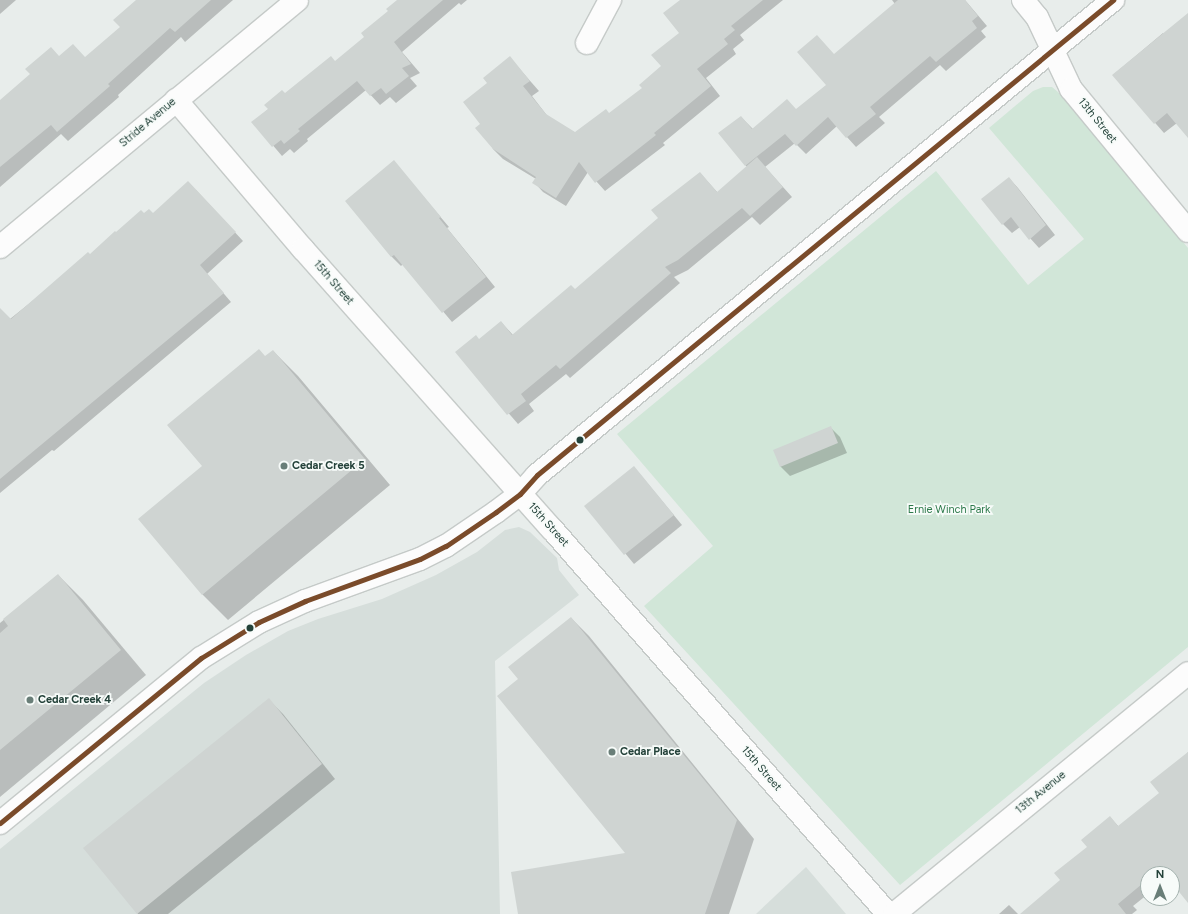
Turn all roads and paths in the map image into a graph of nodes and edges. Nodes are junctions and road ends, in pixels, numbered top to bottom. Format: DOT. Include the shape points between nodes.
graph roads {
  1 [pos="297,0"];
  2 [pos="610,0"];
  3 [pos="1023,0"];
  4 [pos="1113,0"];
  5 [pos="587,43"];
  6 [pos="1054,49"];
  7 [pos="176,100"];
  8 [pos="1188,231"];
  9 [pos="0,247"];
  10 [pos="520,494"];
  11 [pos="1188,673"];
  12 [pos="0,823"];
  13 [pos="888,914"];
  14 [pos="894,914"];
  1 -- 7 [label="street, Stride Avenue"];
  2 -- 5 [label="street"];
  3 -- 6 [label="street, 13th Street" via="1037,17"];
  4 -- 6 [label="street"];
  6 -- 8 [label="street, 13th Street" via="1071,89"];
  6 -- 10 [label="street" via="537,475"];
  7 -- 9 [label="street, Stride Avenue"];
  7 -- 10 [label="street, 15th Street" via="308,256"];
  10 -- 12 [label="street" via="446,546 420,559 305,601 259,622 201,658"];
  10 -- 13 [label="street, 15th Street"];
  11 -- 14 [label="street, 13th Avenue"];
}
